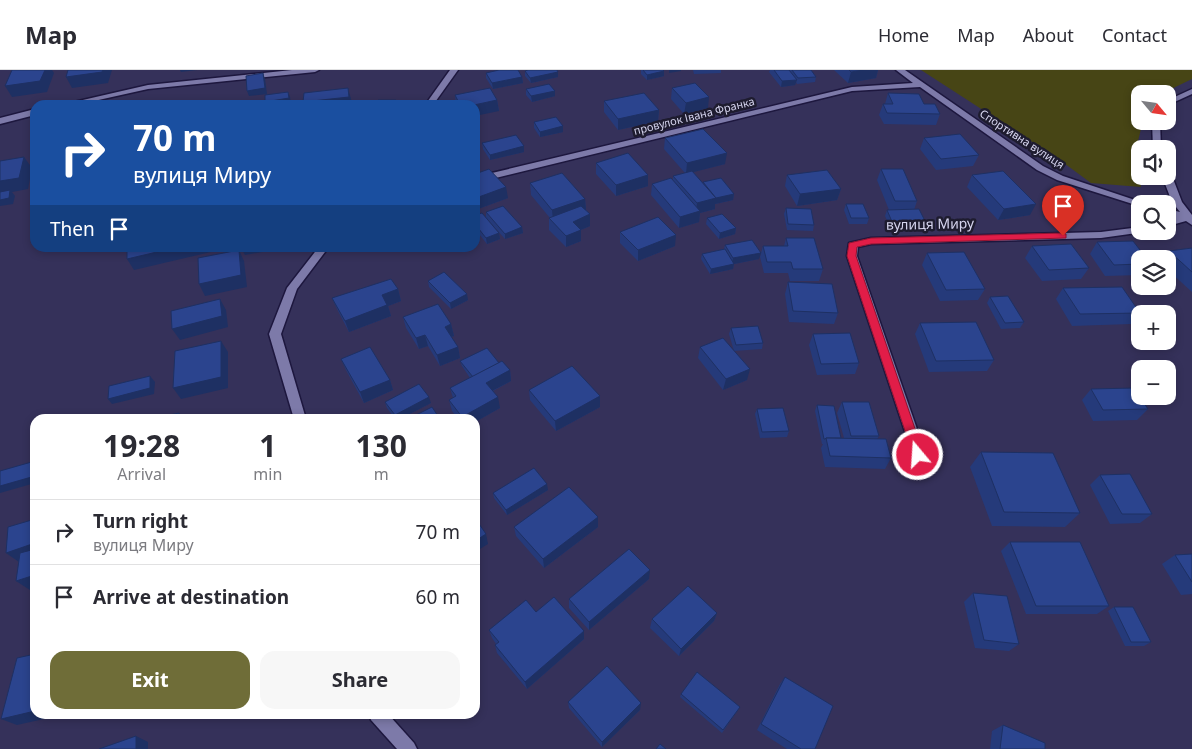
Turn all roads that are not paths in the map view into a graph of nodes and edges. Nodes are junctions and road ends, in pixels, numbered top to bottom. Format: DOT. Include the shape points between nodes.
graph roads {
  1 [pos="315,70"];
  2 [pos="454,70"];
  3 [pos="900,70"];
  4 [pos="920,85"];
  5 [pos="1192,91"];
  6 [pos="1176,99"];
  7 [pos="89,100"];
  8 [pos="433,100"];
  9 [pos="30,113"];
  10 [pos="1,120"];
  11 [pos="480,179"];
  12 [pos="1170,185"];
  13 [pos="1131,201"];
  14 [pos="1176,215"];
  15 [pos="1190,220"];
  16 [pos="1176,222"];
  17 [pos="1131,231"];
  18 [pos="320,252"];
  19 [pos="298,414"];
  20 [pos="918,455"];
  21 [pos="381,719"];
  22 [pos="408,749"];
  1 -- 7 [label="street" via="156,86"];
  2 -- 8 [label="street"];
  3 -- 4 [label="street, Спортивна вулиця"];
  4 -- 11 [label="street, провулок Івана Франка" via="852,89"];
  4 -- 13 [label="street, Спортивна вулиця" via="1040,168 1060,178"];
  5 -- 6 [label="street"];
  9 -- 10 [label="street"];
  12 -- 15 [label="street" via="1177,202"];
  14 -- 15 [label="street"];
  15 -- 16 [label="street"];
  17 -- 20 [label="street, вулиця Миру" via="1101,235 871,241 853,245 852,256"];
  18 -- 19 [label="street" via="292,288 274,334"];
  21 -- 22 [label="street"];
}
